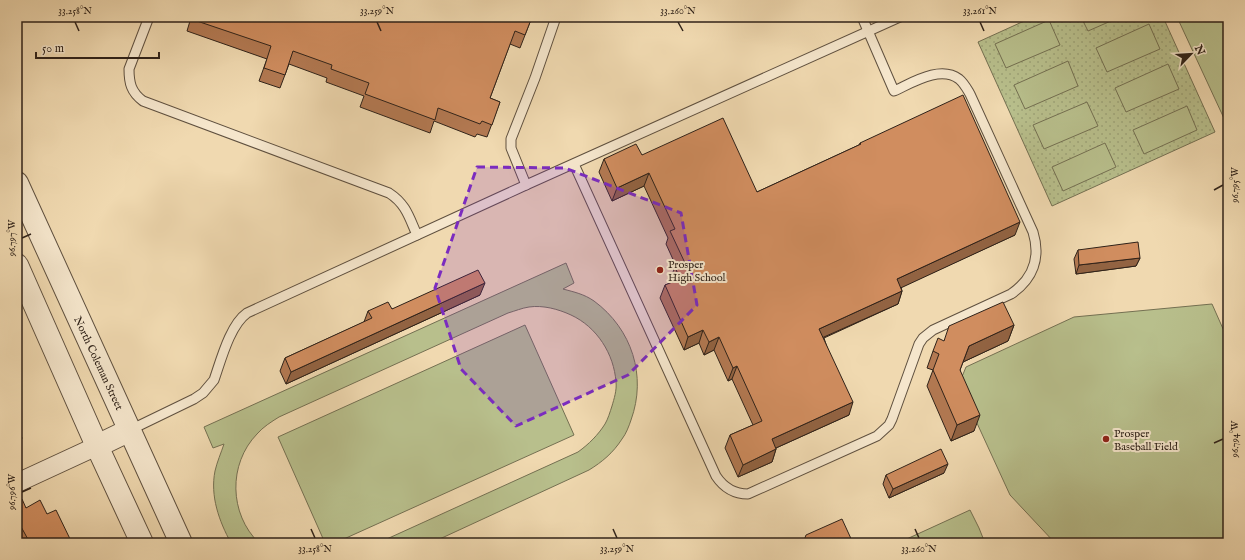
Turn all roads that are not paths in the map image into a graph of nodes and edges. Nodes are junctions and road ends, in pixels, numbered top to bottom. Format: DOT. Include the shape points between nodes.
graph roads {
  1 [pos="149,17"];
  2 [pos="556,17"];
  3 [pos="862,17"];
  4 [pos="900,17"];
  5 [pos="868,32"];
  6 [pos="574,164"];
  7 [pos="17,183"];
  8 [pos="526,185"];
  9 [pos="417,235"];
  10 [pos="17,265"];
  11 [pos="130,430"];
  12 [pos="97,446"];
  13 [pos="17,483"];
  14 [pos="142,543"];
  15 [pos="181,543"];
  1 -- 9 [label="lane" via="129,69 131,87 143,101 389,193 406,209"];
  2 -- 8 [label="lane" via="511,139 511,148"];
  3 -- 5 [label="lane"];
  4 -- 5 [label="lane"];
  5 -- 6 [label="lane"];
  5 -- 6 [label="lane" via="894,91 938,74 954,76 965,85 1033,232 1037,249 1034,266 1024,282 1010,294 933,330 923,338 892,419 884,431 755,492 737,493 727,488 716,476"];
  6 -- 8 [label="lane"];
  7 -- 11 [label="street, North Coleman Street"];
  8 -- 9 [label="lane"];
  9 -- 11 [label="lane" via="247,313 232,331 209,387 194,399"];
  10 -- 12 [label="street"];
  11 -- 12 [label="street"];
  11 -- 15 [label="street, North Coleman Street"];
  12 -- 13 [label="street"];
  12 -- 14 [label="street"];
}
